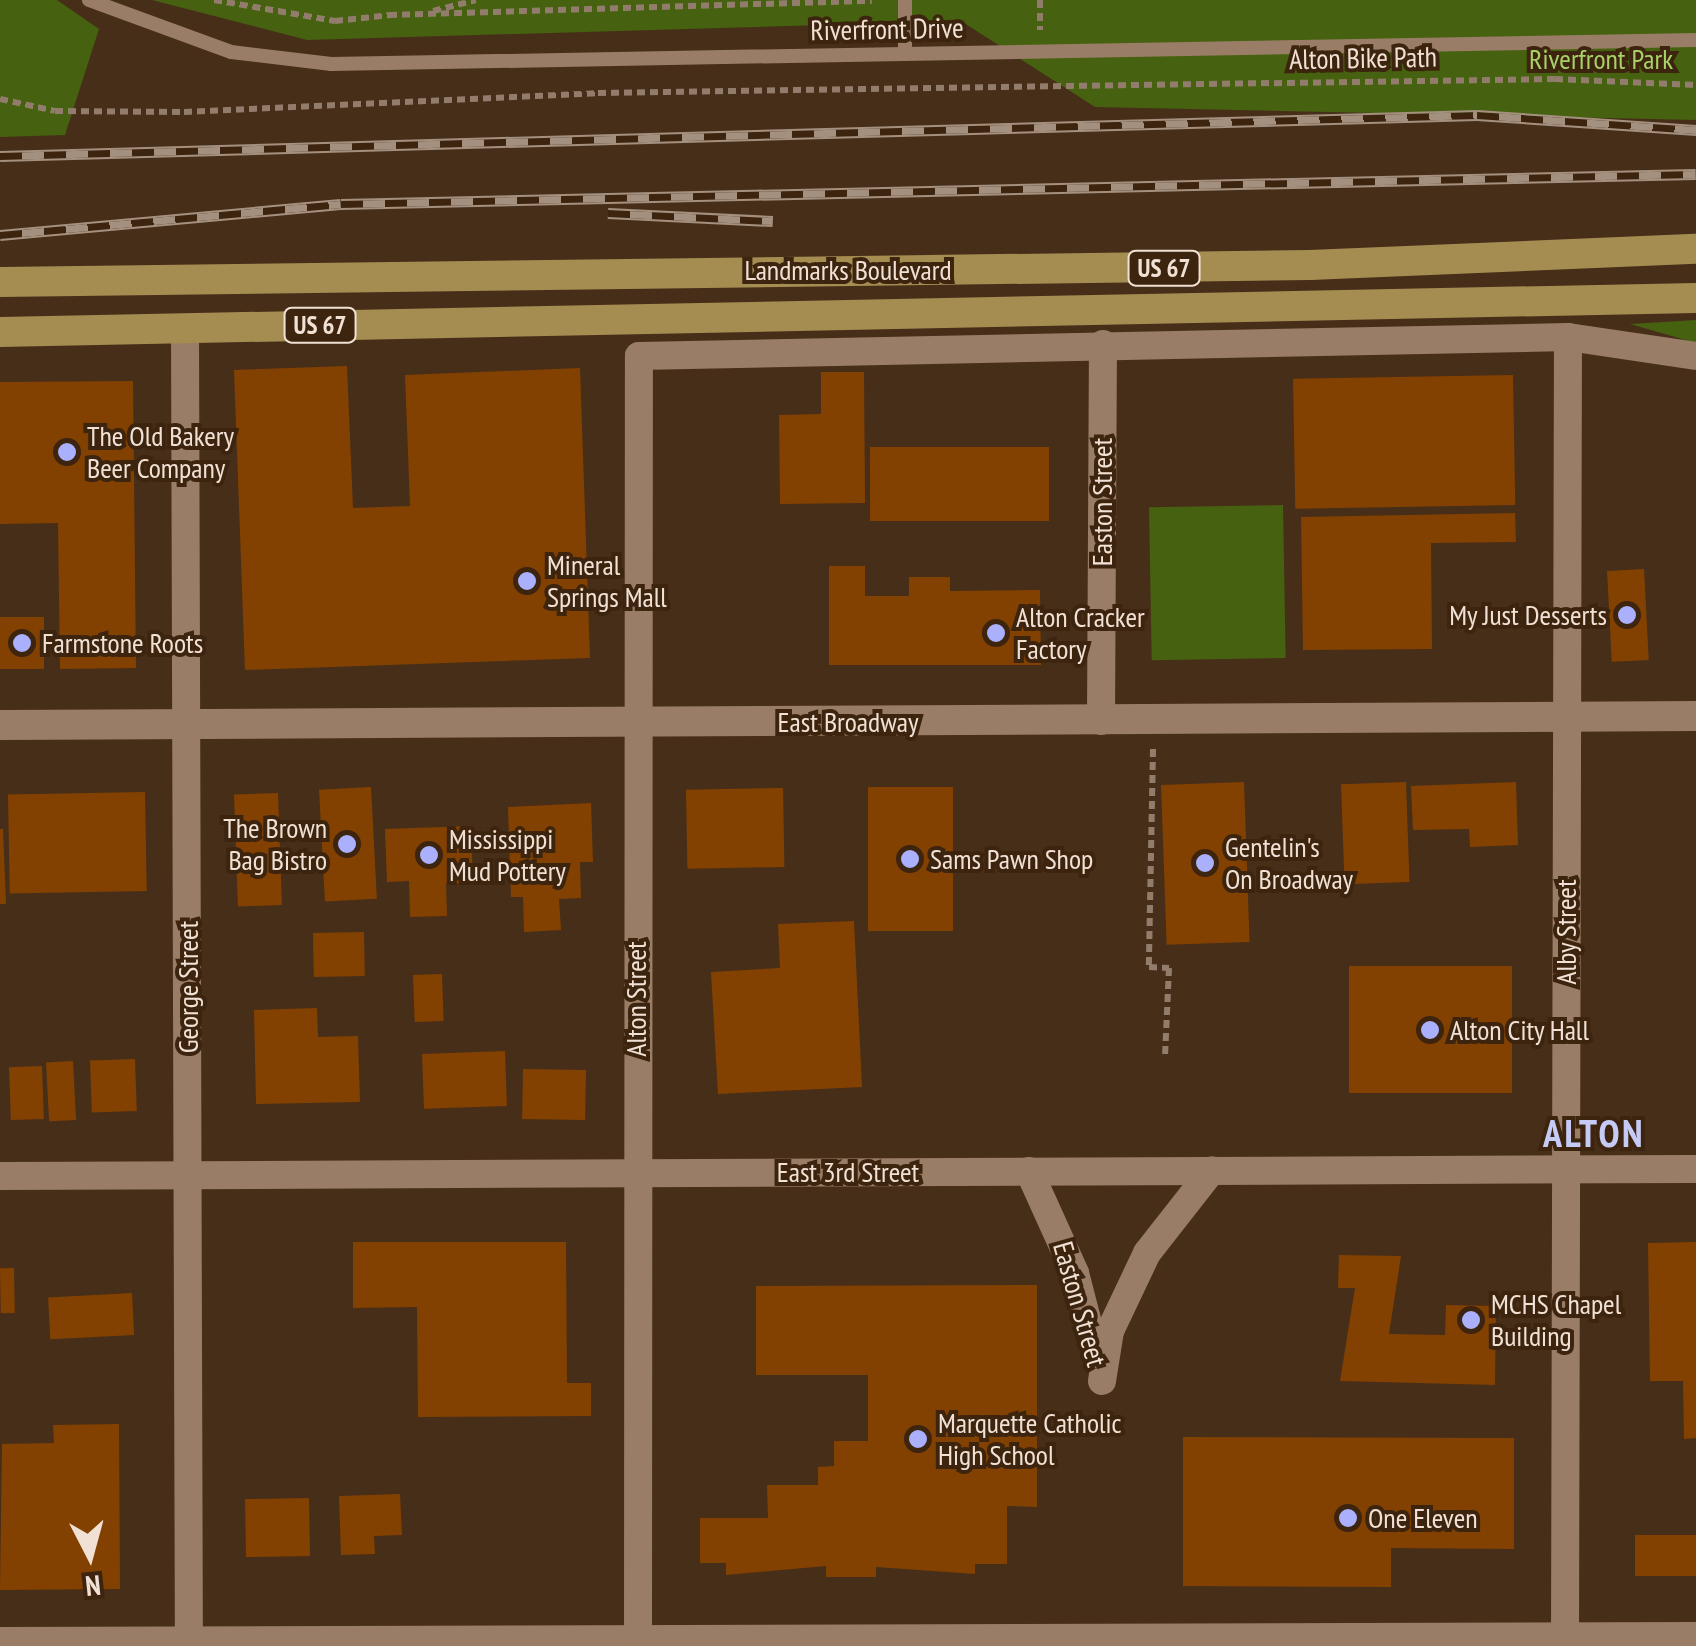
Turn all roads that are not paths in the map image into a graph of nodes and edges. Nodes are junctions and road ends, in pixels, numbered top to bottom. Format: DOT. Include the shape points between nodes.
graph roads {
  1 [pos="89,0"];
  2 [pos="905,0"];
  3 [pos="1696,40"];
  4 [pos="905,53"];
  5 [pos="1696,249"];
  6 [pos="0,282"];
  7 [pos="1696,298"];
  8 [pos="185,328"];
  9 [pos="0,332"];
  10 [pos="1568,337"];
  11 [pos="1103,344"];
  12 [pos="1696,356"];
  13 [pos="1696,716"];
  14 [pos="1564,717"];
  15 [pos="1101,721"];
  16 [pos="638,722"];
  17 [pos="186,724"];
  18 [pos="0,726"];
  19 [pos="1696,1169"];
  20 [pos="1212,1170"];
  21 [pos="1564,1170"];
  22 [pos="1029,1172"];
  23 [pos="635,1173"];
  24 [pos="188,1175"];
  25 [pos="0,1176"];
  26 [pos="1696,1636"];
  27 [pos="1101,1640"];
  28 [pos="638,1641"];
  29 [pos="891,1641"];
  30 [pos="1565,1641"];
  31 [pos="0,1642"];
  32 [pos="189,1644"];
  1 -- 4 [label="lane, Riverfront Drive" via="232,52 331,64"];
  2 -- 4 [label="lane"];
  3 -- 4 [label="lane, Riverfront Drive"];
  5 -- 6 [label="highway, Landmarks Boulevard / US 67" via="1310,266"];
  7 -- 8 [label="highway, Landmarks Boulevard / US 67"];
  8 -- 9 [label="highway, Landmarks Boulevard / US 67"];
  8 -- 17 [label="street, George Street"];
  10 -- 11 [label="street"];
  10 -- 12 [label="street"];
  10 -- 14 [label="street, Alby Street"];
  11 -- 15 [label="street, Easton Street"];
  11 -- 16 [label="street, Alton Street" via="639,356"];
  13 -- 14 [label="street, East Broadway"];
  14 -- 15 [label="street, East Broadway"];
  14 -- 21 [label="street, Alby Street"];
  15 -- 16 [label="street, East Broadway"];
  16 -- 17 [label="street, East Broadway"];
  16 -- 23 [label="street, Alton Street"];
  17 -- 18 [label="street, East Broadway"];
  17 -- 24 [label="street, George Street"];
  19 -- 21 [label="street, East 3rd Street"];
  20 -- 21 [label="street, East 3rd Street"];
  20 -- 22 [label="street, East 3rd Street"];
  20 -- 22 [label="street, Easton Street" via="1148,1253 1110,1331 1102,1381 1075,1273"];
  21 -- 30 [label="street, Alby Street"];
  22 -- 23 [label="street, East 3rd Street"];
  23 -- 24 [label="street, East 3rd Street"];
  23 -- 28 [label="street, Alton Street"];
  24 -- 25 [label="street, East 3rd Street"];
  24 -- 32 [label="street, George Street"];
  26 -- 30 [label="street"];
  27 -- 29 [label="street"];
  27 -- 30 [label="street"];
  28 -- 29 [label="street"];
  28 -- 32 [label="street"];
  31 -- 32 [label="street"];
}
